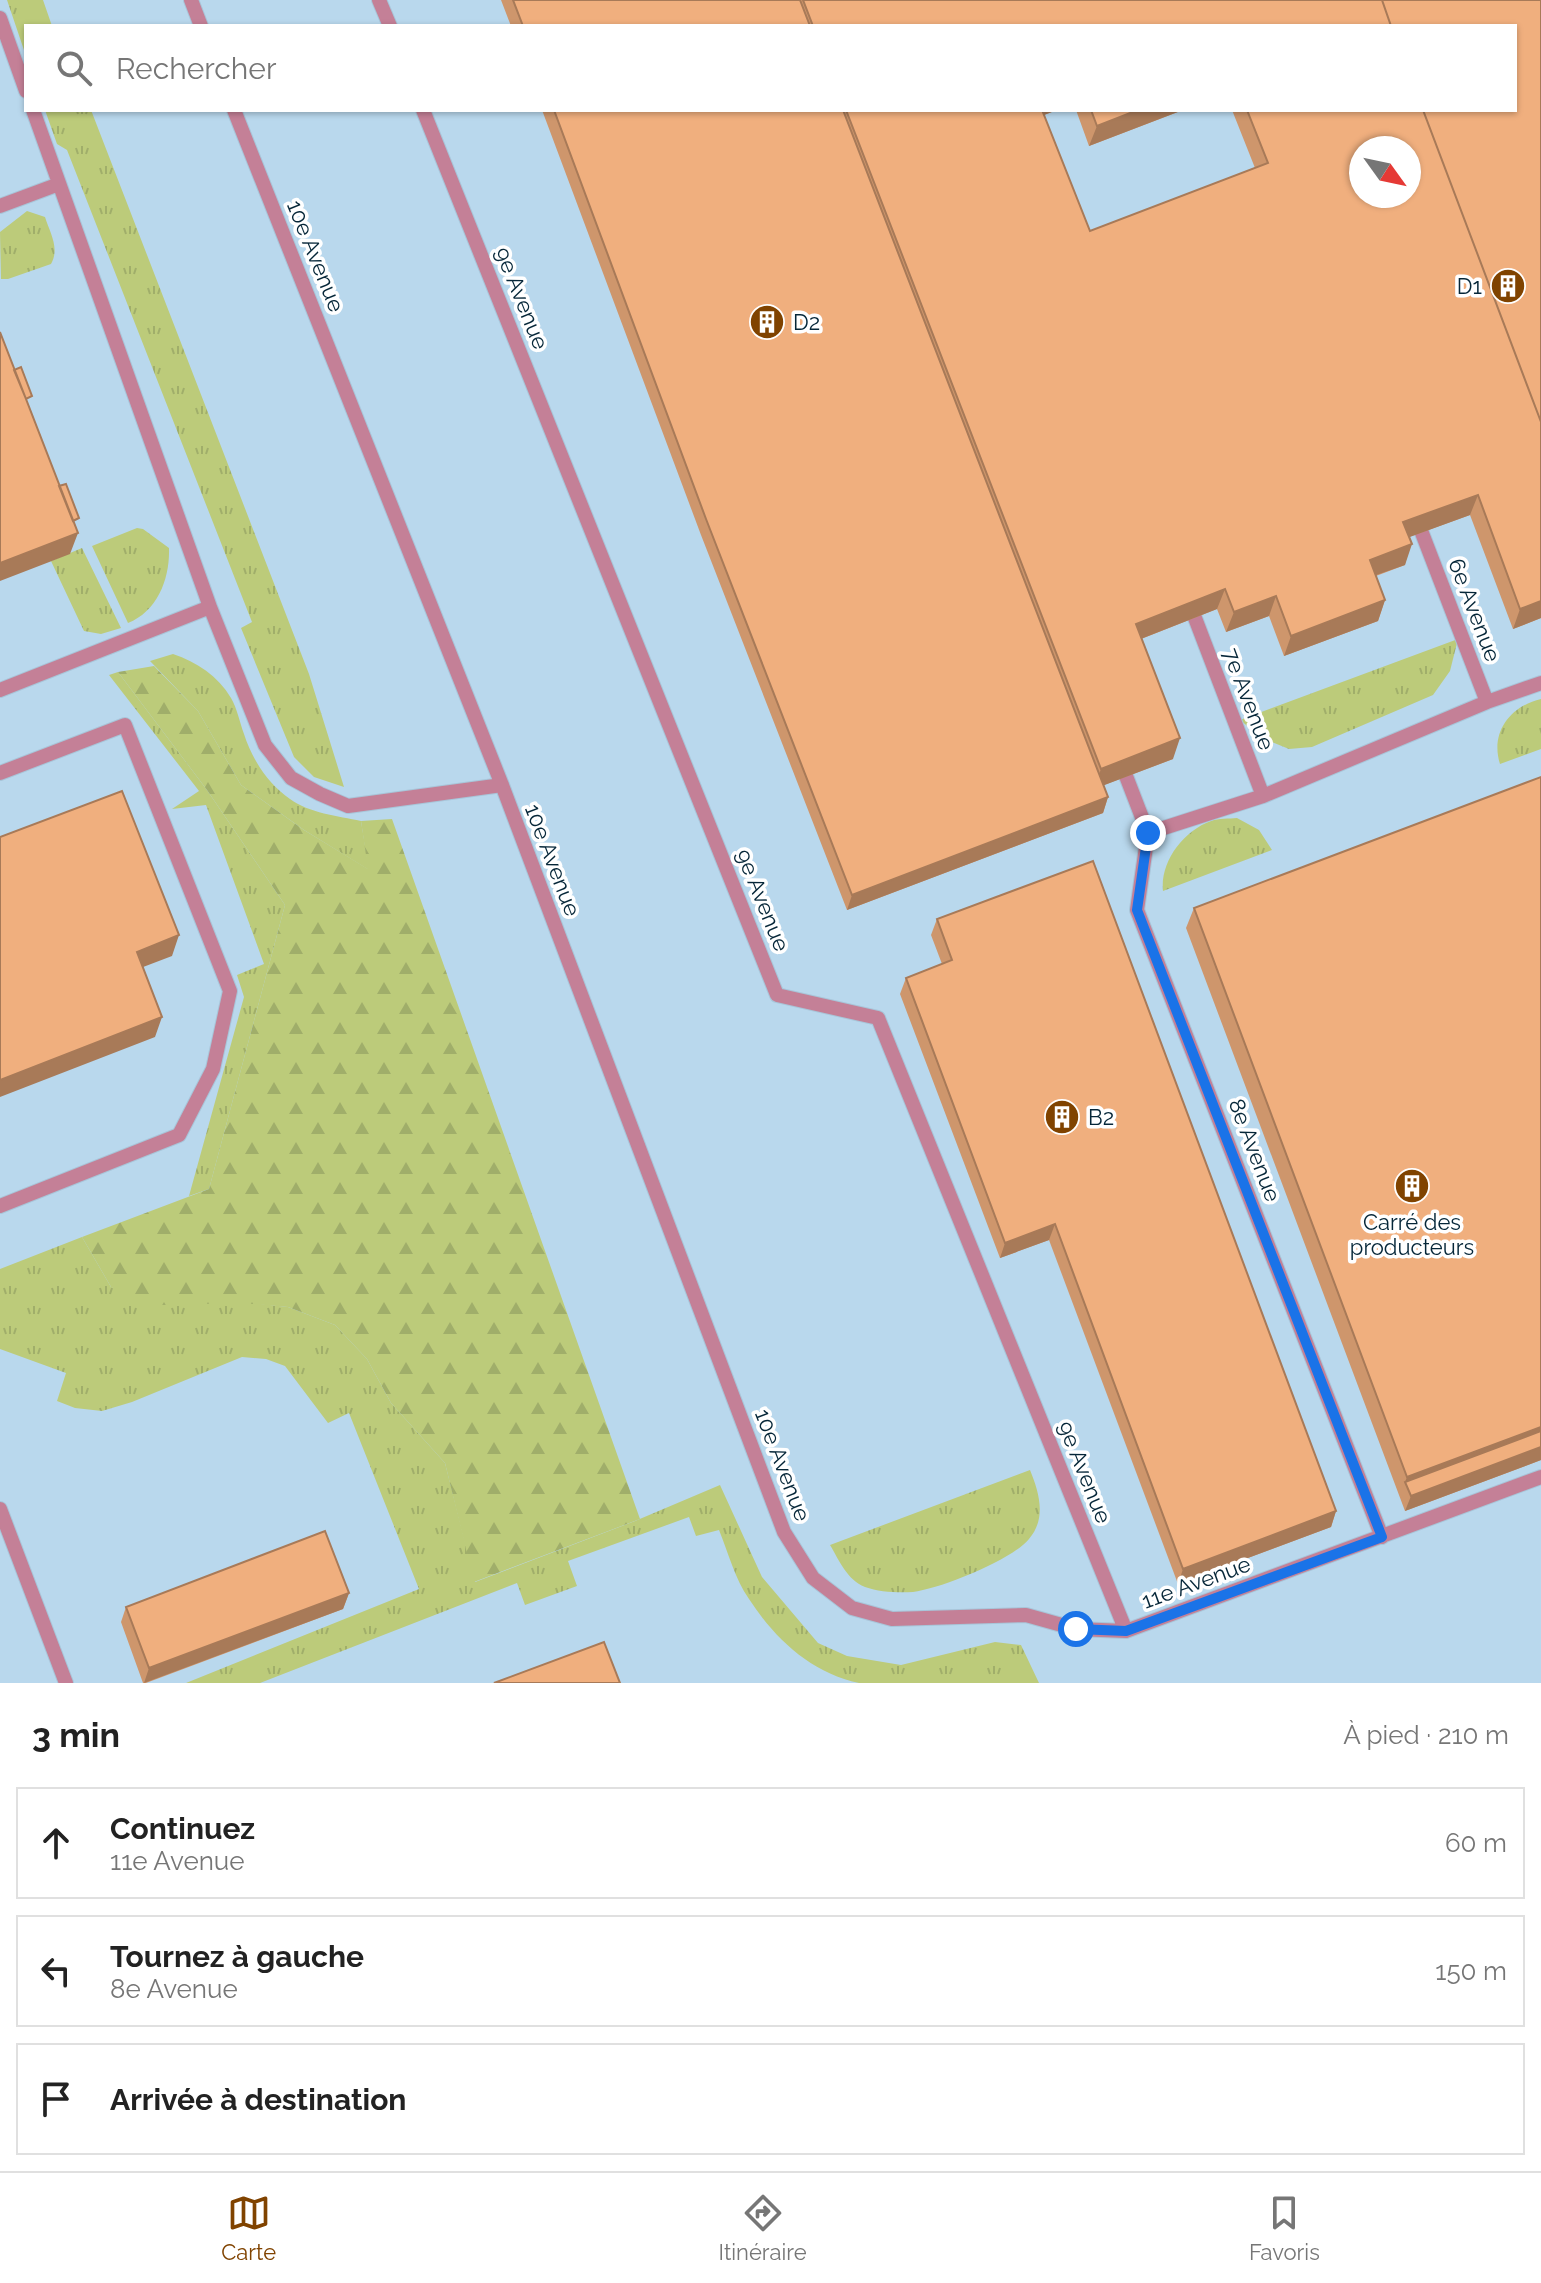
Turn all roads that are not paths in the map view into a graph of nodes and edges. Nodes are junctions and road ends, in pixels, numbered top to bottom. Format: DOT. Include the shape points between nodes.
graph roads {
  1 [pos="191,0"];
  2 [pos="379,0"];
  3 [pos="0,18"];
  4 [pos="200,24"];
  5 [pos="389,24"];
  6 [pos="24,85"];
  7 [pos="34,112"];
  8 [pos="235,112"];
  9 [pos="424,112"];
  10 [pos="59,184"];
  11 [pos="0,206"];
  12 [pos="1422,533"];
  13 [pos="210,607"];
  14 [pos="1195,618"];
  15 [pos="1541,683"];
  16 [pos="0,690"];
  17 [pos="1487,702"];
  18 [pos="0,773"];
  19 [pos="1126,776"];
  20 [pos="502,785"];
  21 [pos="1263,796"];
  22 [pos="1148,833"];
  23 [pos="0,1206"];
  24 [pos="1541,1477"];
  25 [pos="0,1509"];
  26 [pos="1382,1537"];
  27 [pos="852,1608"];
  28 [pos="1126,1631"];
  29 [pos="66,1683"];
  1 -- 4 [label="lane"];
  2 -- 5 [label="lane"];
  3 -- 6 [label="lane"];
  7 -- 10 [label="lane"];
  8 -- 20 [label="lane, 10e Avenue"];
  9 -- 28 [label="lane, 9e Avenue" via="777,995 878,1018"];
  10 -- 11 [label="lane"];
  10 -- 13 [label="lane"];
  12 -- 17 [label="lane, 6e Avenue"];
  13 -- 16 [label="lane"];
  13 -- 20 [label="lane" via="265,745 291,778 348,806"];
  14 -- 21 [label="lane, 7e Avenue"];
  15 -- 17 [label="lane"];
  17 -- 21 [label="lane"];
  18 -- 23 [label="lane" via="125,725 230,991 213,1069 179,1135"];
  19 -- 22 [label="lane, 8e Avenue"];
  20 -- 27 [label="lane, 10e Avenue" via="784,1532 813,1578"];
  21 -- 22 [label="lane"];
  22 -- 26 [label="lane, 8e Avenue" via="1137,910"];
  24 -- 26 [label="lane, 11e Avenue"];
  25 -- 29 [label="lane"];
  26 -- 28 [label="lane, 11e Avenue"];
  27 -- 28 [label="lane, 11e Avenue" via="892,1619 1026,1615 1076,1629"];
}
